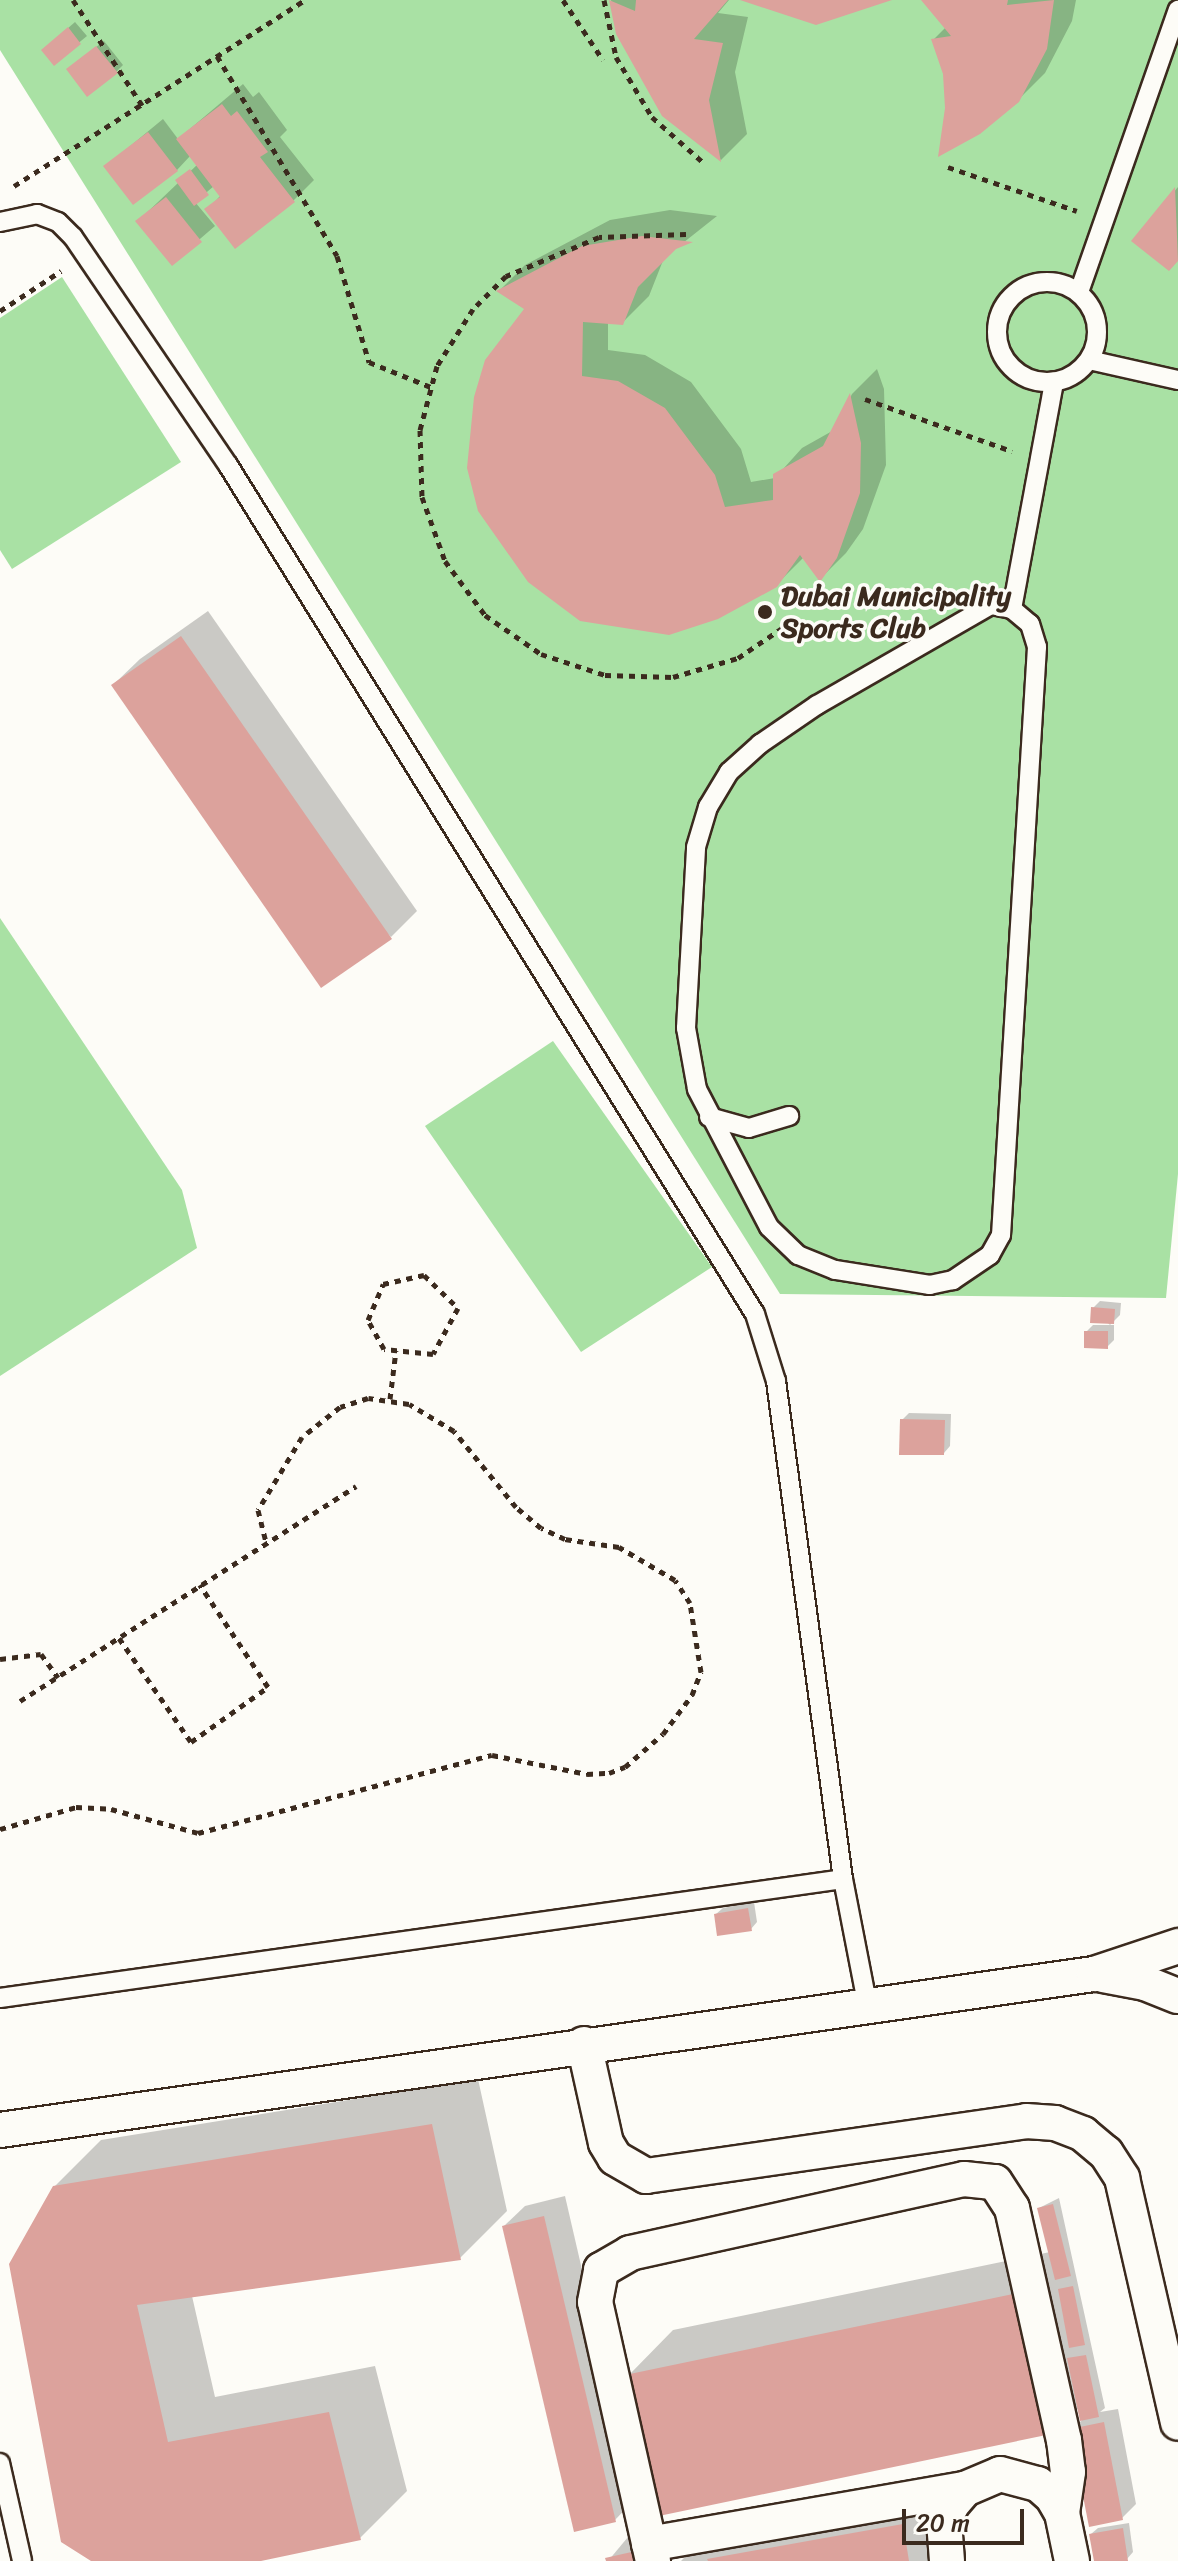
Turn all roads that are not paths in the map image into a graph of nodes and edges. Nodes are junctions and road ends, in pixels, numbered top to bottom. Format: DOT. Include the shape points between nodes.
graph roads {
  1 [pos="1178,10"];
  2 [pos="0,222"];
  3 [pos="1079,292"];
  4 [pos="1089,360"];
  5 [pos="1178,380"];
  6 [pos="1054,382"];
  7 [pos="1012,609"];
  8 [pos="789,1116"];
  9 [pos="709,1117"];
  10 [pos="843,1879"];
  11 [pos="1178,1946"];
  12 [pos="1094,1974"];
  13 [pos="1178,1996"];
  14 [pos="0,1998"];
  15 [pos="867,2003"];
  16 [pos="584,2044"];
  17 [pos="0,2130"];
  18 [pos="1178,2423"];
  19 [pos="0,2463"];
  20 [pos="965,2489"];
  21 [pos="1062,2513"];
  22 [pos="651,2552"];
  23 [pos="22,2561"];
  24 [pos="947,2561"];
  25 [pos="1072,2561"];
  1 -- 3 [label="lane"];
  2 -- 10 [label="lane" via="14,215 58,222 86,255 228,465 755,1314 776,1381"];
  3 -- 4 [label="lane" via="1094,312 1097,337"];
  3 -- 6 [label="lane" via="1057,282 1032,283 1010,296 998,318 998,343 1009,365 1029,379"];
  4 -- 5 [label="lane"];
  4 -- 6 [label="lane" via="1074,375"];
  6 -- 7 [label="lane"];
  7 -- 9 [label="lane" via="991,605 971,613 817,705 729,772 696,847 686,997 689,1059"];
  7 -- 9 [label="lane" via="1030,624 1037,647 1006,1213 990,1255 974,1270 930,1285 816,1264 769,1227"];
  8 -- 9 [label="lane" via="749,1128"];
  10 -- 14 [label="lane"];
  10 -- 15 [label="lane"];
  11 -- 12 [label="street"];
  12 -- 13 [label="street" via="1145,1983"];
  12 -- 15 [label="street"];
  15 -- 16 [label="street"];
  16 -- 17 [label="street"];
  16 -- 18 [label="street" via="606,2143 622,2164 646,2176 1026,2121 1055,2123 1083,2134 1106,2153 1122,2178"];
  19 -- 23 [label="lane"];
  20 -- 21 [label="street" via="1000,2474 1020,2476 1038,2484"];
  20 -- 22 [label="street"];
  20 -- 24 [label="street" via="944,2521"];
  21 -- 22 [label="street" via="1068,2472 1064,2440 1012,2208 995,2182 980,2177 630,2253 601,2270 595,2302"];
  21 -- 25 [label="street"];
}
